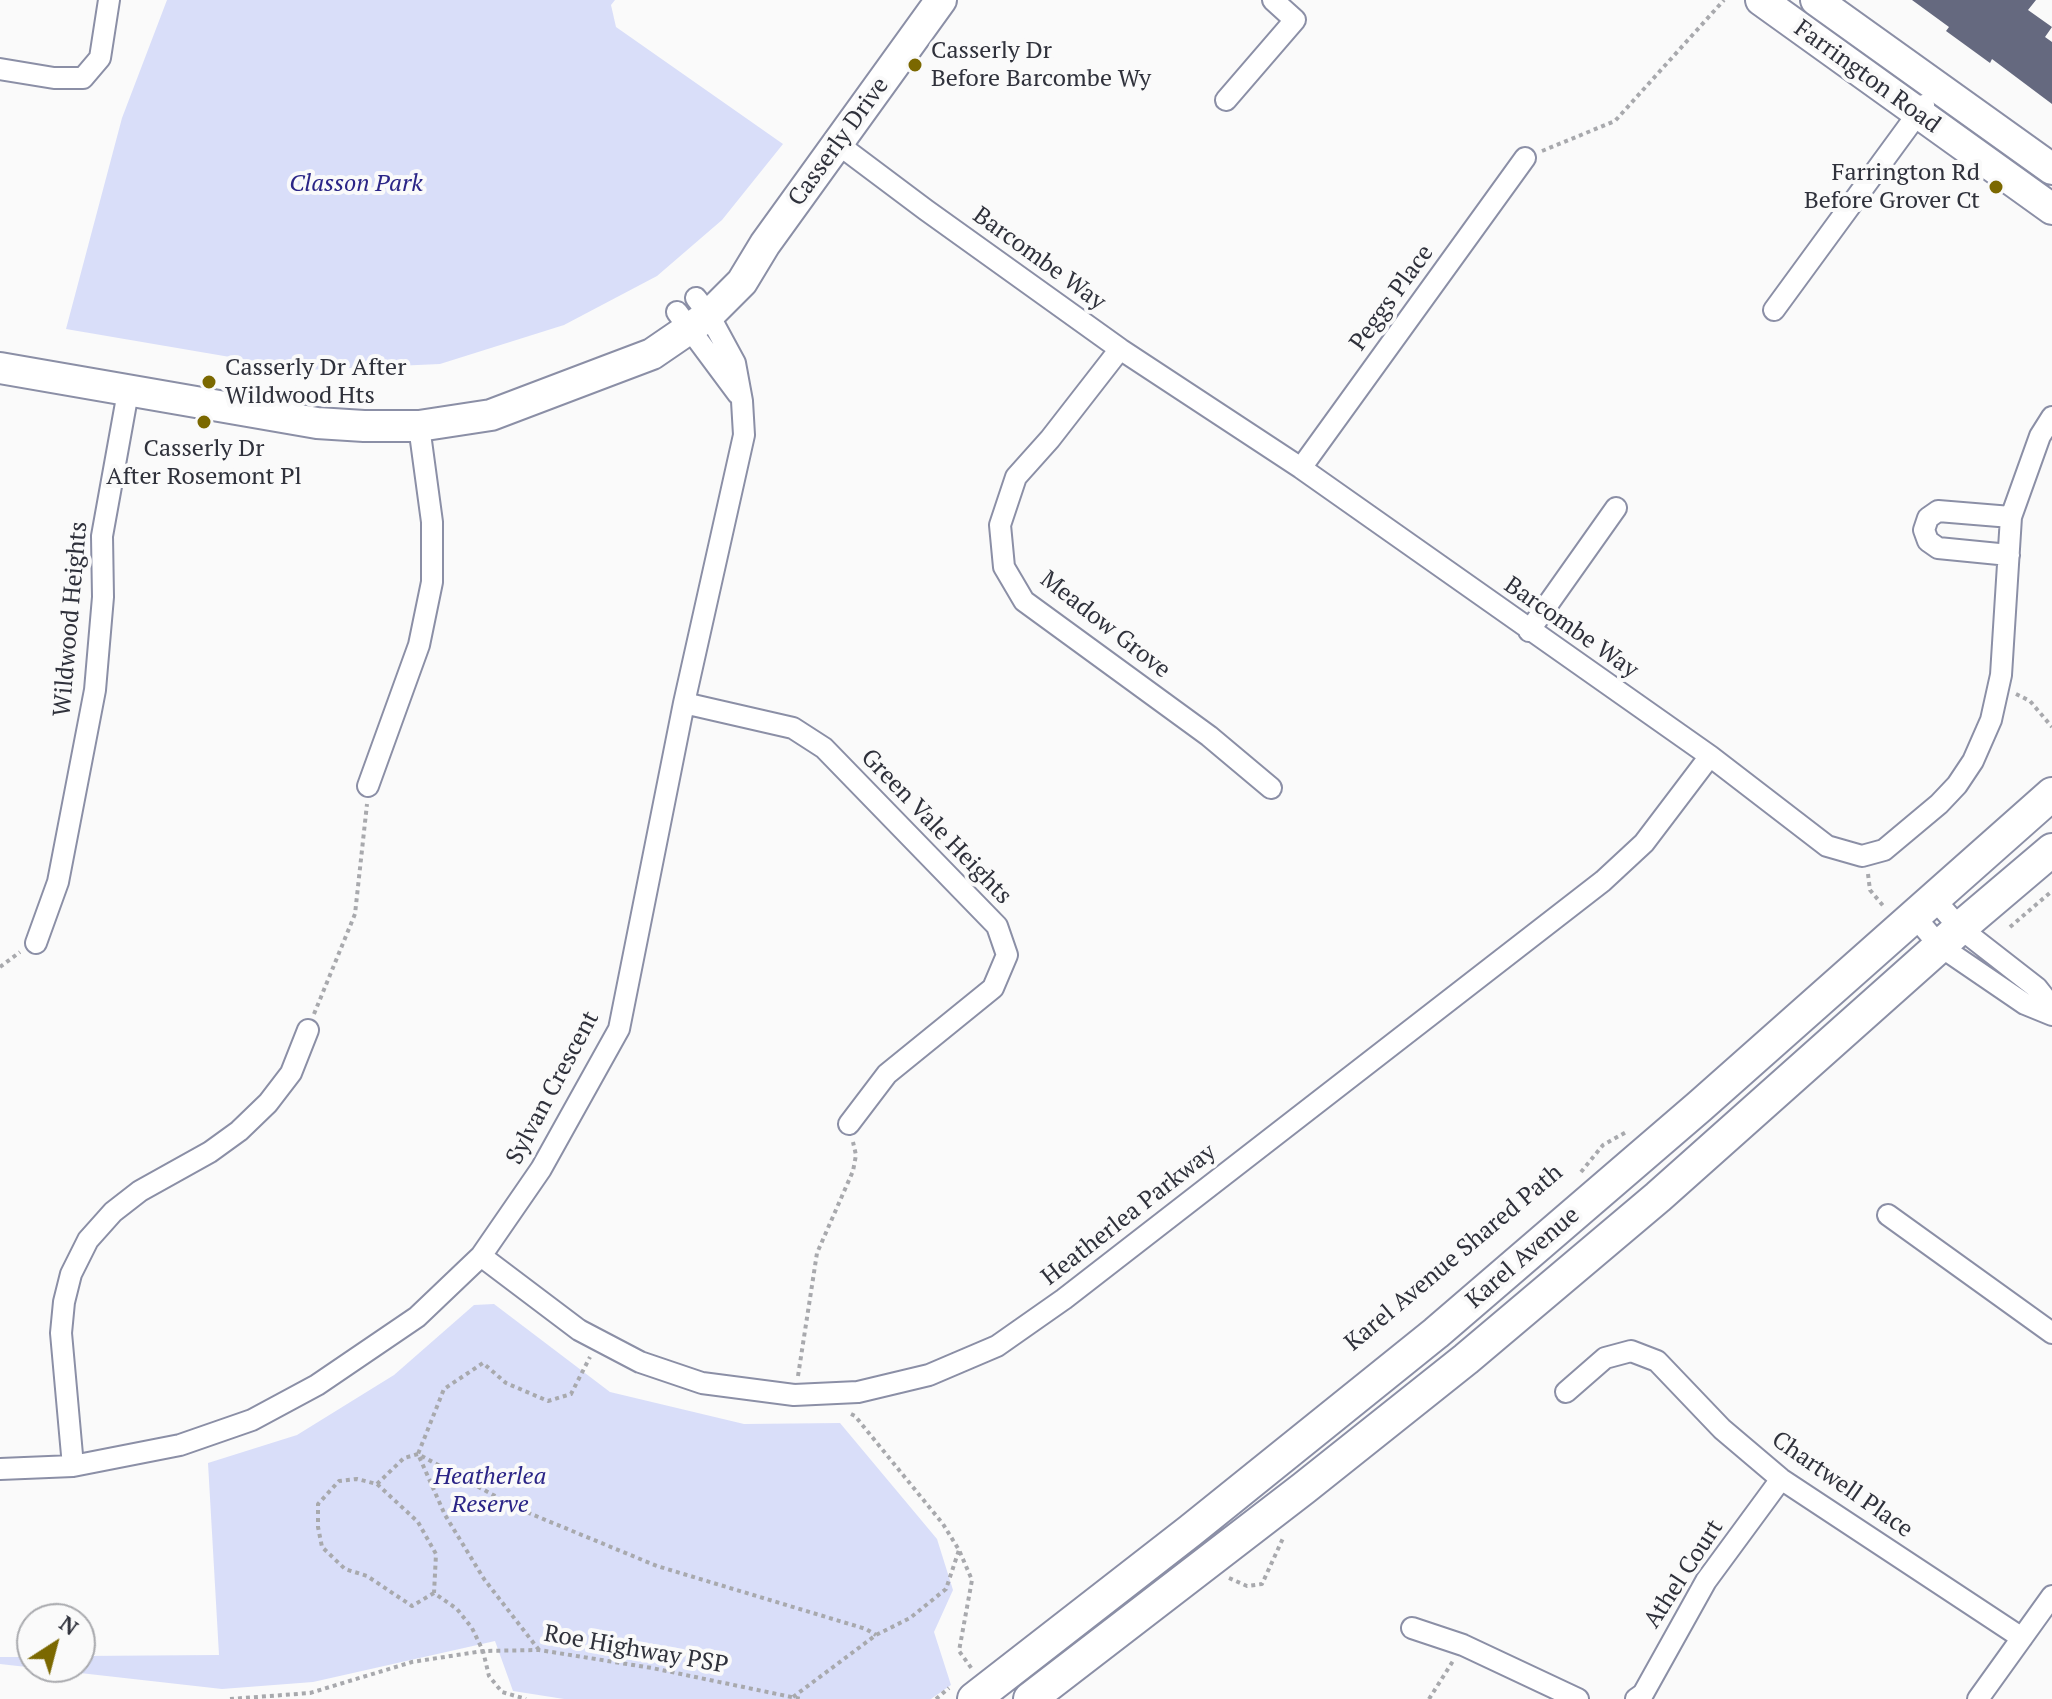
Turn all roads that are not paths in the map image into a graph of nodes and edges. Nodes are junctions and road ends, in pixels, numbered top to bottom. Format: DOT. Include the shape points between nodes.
graph roads {
  1 [pos="109,0"];
  2 [pos="941,0"];
  3 [pos="1273,0"];
  4 [pos="1761,0"];
  5 [pos="1816,0"];
  6 [pos="0,69"];
  7 [pos="1927,81"];
  8 [pos="1226,100"];
  9 [pos="1918,114"];
  10 [pos="838,144"];
  11 [pos="1525,158"];
  12 [pos="2052,169"];
  13 [pos="2052,209"];
  14 [pos="1774,310"];
  15 [pos="693,313"];
  16 [pos="1120,349"];
  17 [pos="0,368"];
  18 [pos="128,392"];
  19 [pos="2052,417"];
  20 [pos="419,426"];
  21 [pos="1301,468"];
  22 [pos="1616,508"];
  23 [pos="2011,517"];
  24 [pos="2009,555"];
  25 [pos="1529,631"];
  26 [pos="684,703"];
  27 [pos="1710,756"];
  28 [pos="368,786"];
  29 [pos="1271,788"];
  30 [pos="2052,794"];
  31 [pos="2052,850"];
  32 [pos="1912,908"];
  33 [pos="1950,937"];
  34 [pos="36,943"];
  35 [pos="2052,1007"];
  36 [pos="2052,1015"];
  37 [pos="308,1030"];
  38 [pos="1745,1120"];
  39 [pos="849,1124"];
  40 [pos="1610,1183"];
  41 [pos="1888,1215"];
  42 [pos="481,1256"];
  43 [pos="2052,1333"];
  44 [pos="1566,1392"];
  45 [pos="73,1466"];
  46 [pos="0,1469"];
  47 [pos="1781,1479"];
  48 [pos="2052,1596"];
  49 [pos="1412,1628"];
  50 [pos="2022,1638"];
  51 [pos="969,1682"];
  52 [pos="1030,1699"];
  53 [pos="1578,1699"];
  54 [pos="1636,1699"];
  55 [pos="1978,1699"];
  1 -- 6 [label="street" via="100,58 83,78"];
  2 -- 10 [label="street, Casserly Drive"];
  3 -- 8 [label="street" via="1295,20"];
  4 -- 9 [label="street, Farrington Road"];
  5 -- 7 [label="street, Farrington Road"];
  7 -- 9 [label="street"];
  7 -- 12 [label="street, Farrington Road"];
  9 -- 13 [label="street, Farrington Road"];
  9 -- 14 [label="street"];
  10 -- 15 [label="street, Casserly Drive" via="765,244 728,267"];
  10 -- 16 [label="street, Barcombe Way"];
  11 -- 21 [label="street, Peggs Place"];
  15 -- 20 [label="street, Casserly Drive" via="637,340 607,371 491,415"];
  15 -- 26 [label="street, Sylvan Crescent" via="735,363 744,435"];
  16 -- 21 [label="street, Barcombe Way"];
  16 -- 29 [label="street, Meadow Grove" via="1016,477 1000,525 1004,567 1024,601 1209,736"];
  17 -- 18 [label="street, Casserly Drive"];
  18 -- 20 [label="street, Casserly Drive" via="317,423"];
  18 -- 34 [label="street, Wildwood Heights" via="102,536 95,690 58,882"];
  19 -- 23 [label="street"];
  20 -- 28 [label="street" via="432,522 432,582 419,645"];
  21 -- 25 [label="street, Barcombe Way"];
  22 -- 25 [label="street"];
  23 -- 24 [label="street"];
  23 -- 24 [label="street" via="1938,511 1924,530 1938,548"];
  24 -- 27 [label="street, Barcombe Way" via="1991,720 1957,785 1884,850 1862,856 1827,846"];
  25 -- 27 [label="street, Barcombe Way"];
  26 -- 39 [label="street, Green Vale Heights" via="793,728 824,748 997,926 1007,955 993,988 887,1074"];
  26 -- 42 [label="street, Sylvan Crescent" via="619,1029 541,1169"];
  27 -- 42 [label="street, Heatherlea Parkway" via="1644,843 1603,881 1064,1299 997,1346 929,1375 858,1392 794,1395 702,1383 640,1362 579,1330"];
  30 -- 32 [label="main road, Karel Avenue"];
  31 -- 33 [label="main road, Karel Avenue"];
  32 -- 33 [label="street"];
  32 -- 40 [label="main road, Karel Avenue"];
  33 -- 35 [label="street" via="2037,988"];
  33 -- 36 [label="street" via="2025,1004"];
  33 -- 38 [label="main road, Karel Avenue"];
  37 -- 45 [label="street" via="291,1073 239,1131 140,1191 88,1240 71,1274 61,1333"];
  38 -- 40 [label="main road" via="1706,1133 1628,1199 1613,1194"];
  38 -- 52 [label="main road, Karel Avenue" via="1381,1427"];
  40 -- 51 [label="main road, Karel Avenue" via="1190,1531"];
  41 -- 43 [label="street"];
  42 -- 45 [label="street, Sylvan Crescent" via="417,1317 317,1385 252,1420 180,1445"];
  44 -- 47 [label="street, Chartwell Place" via="1605,1358 1631,1351 1657,1361 1722,1429"];
  45 -- 46 [label="street, Sylvan Crescent"];
  47 -- 50 [label="street, Chartwell Place"];
  47 -- 54 [label="street, Athel Court" via="1706,1581"];
  48 -- 50 [label="street"];
  49 -- 53 [label="street" via="1463,1645"];
  50 -- 55 [label="street"];
}
